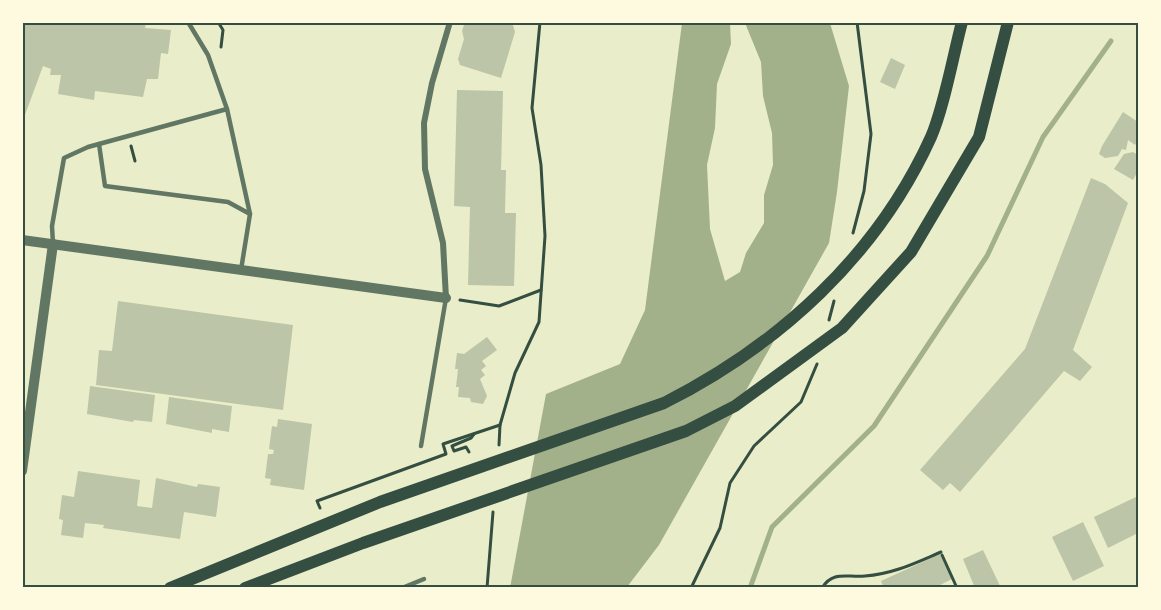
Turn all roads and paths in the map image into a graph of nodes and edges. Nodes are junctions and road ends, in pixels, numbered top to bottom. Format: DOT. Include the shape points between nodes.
graph roads {
  1 [pos="188,22"];
  2 [pos="218,22"];
  3 [pos="450,22"];
  4 [pos="540,22"];
  5 [pos="962,22"];
  6 [pos="1008,22"];
  7 [pos="221,47"];
  8 [pos="227,109"];
  9 [pos="99,144"];
  10 [pos="131,146"];
  11 [pos="135,161"];
  12 [pos="250,214"];
  13 [pos="22,240"];
  14 [pos="53,244"];
  15 [pos="241,270"];
  16 [pos="542,290"];
  17 [pos="446,298"];
  18 [pos="500,425"];
  19 [pos="474,434"];
  20 [pos="421,446"];
  21 [pos="498,447"];
  22 [pos="469,452"];
  23 [pos="24,453"];
  24 [pos="22,471"];
  25 [pos="495,501"];
  26 [pos="320,508"];
  27 [pos="424,579"];
  28 [pos="170,588"];
  29 [pos="245,588"];
  30 [pos="402,588"];
  31 [pos="487,588"];
  32 [pos="822,588"];
  33 [pos="957,588"];
  1 -- 8 [label="lane" via="208,55"];
  2 -- 7 [label="path" via="223,30"];
  3 -- 17 [label="street" via="424,123 425,170 443,243"];
  4 -- 16 [label="path" via="532,108 542,165"];
  5 -- 28 [label="main road" via="932,136 872,236 806,309 707,381 664,403 380,502"];
  6 -- 29 [label="main road" via="979,136 911,252 842,328 735,406 686,431"];
  8 -- 9 [label="lane"];
  8 -- 12 [label="lane"];
  9 -- 12 [label="lane" via="105,186 228,202"];
  9 -- 14 [label="lane" via="64,158 52,226"];
  10 -- 11 [label="path"];
  12 -- 15 [label="lane"];
  13 -- 14 [label="street"];
  14 -- 15 [label="street"];
  14 -- 23 [label="street"];
  15 -- 17 [label="street"];
  16 -- 17 [label="path" via="499,306"];
  16 -- 18 [label="path" via="539,322 515,373"];
  17 -- 20 [label="lane"];
  18 -- 19 [label="path"];
  18 -- 21 [label="path"];
  19 -- 22 [label="path" via="452,446 454,451 466,447"];
  19 -- 26 [label="path" via="442,444 446,454 317,501"];
  23 -- 24 [label="street"];
  25 -- 31 [label="path"];
  27 -- 30 [label="lane"];
  32 -- 33 [label="path" via="833,577 893,572 942,554"];
}
